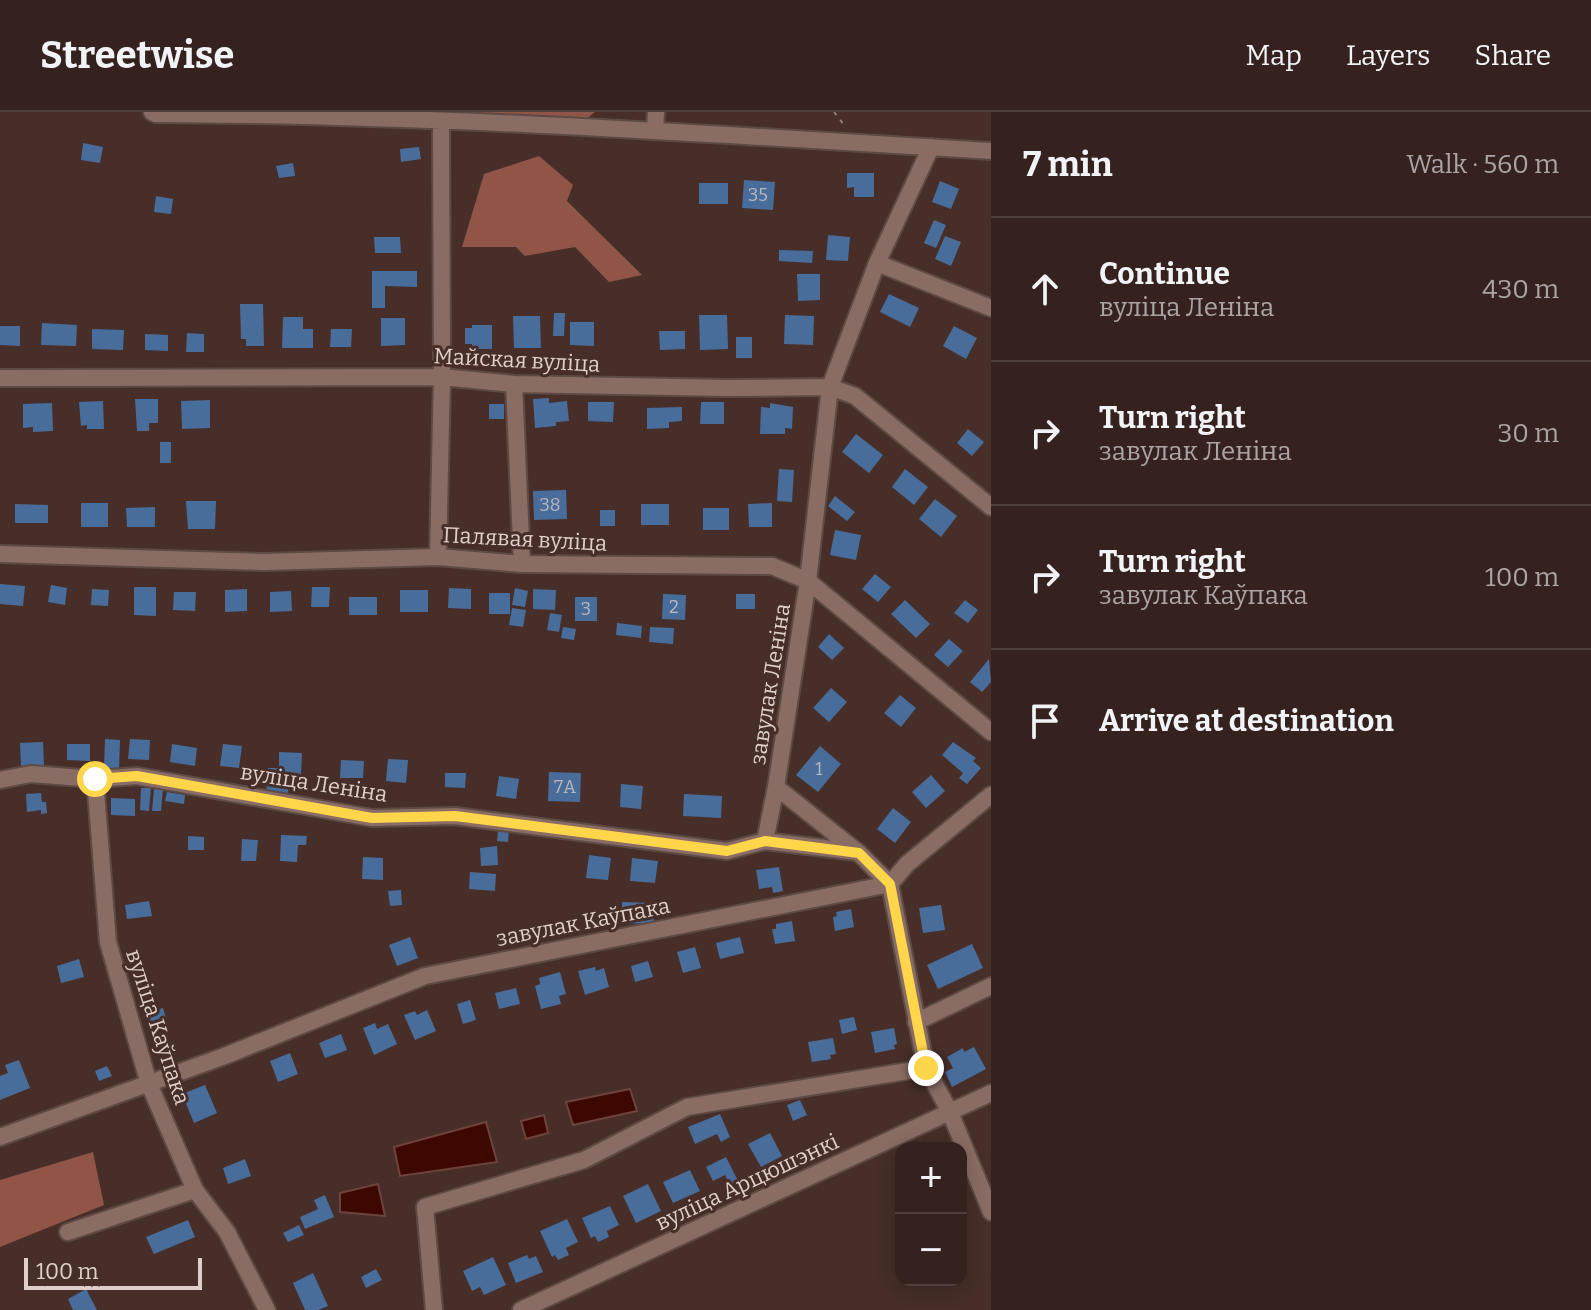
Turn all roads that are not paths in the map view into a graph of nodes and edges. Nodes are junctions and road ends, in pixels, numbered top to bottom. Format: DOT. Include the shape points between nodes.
graph roads {
  1 [pos="152,112"];
  2 [pos="656,112"];
  3 [pos="441,121"];
  4 [pos="655,131"];
  5 [pos="931,147"];
  6 [pos="991,151"];
  7 [pos="877,263"];
  8 [pos="991,308"];
  9 [pos="442,377"];
  10 [pos="0,378"];
  11 [pos="514,384"];
  12 [pos="830,387"];
  13 [pos="991,507"];
  14 [pos="0,554"];
  15 [pos="438,557"];
  16 [pos="522,564"];
  17 [pos="808,581"];
  18 [pos="991,732"];
  19 [pos="95,779"];
  20 [pos="0,780"];
  21 [pos="776,787"];
  22 [pos="991,795"];
  23 [pos="765,841"];
  24 [pos="859,853"];
  25 [pos="890,884"];
  26 [pos="991,986"];
  27 [pos="916,1022"];
  28 [pos="926,1068"];
  29 [pos="149,1084"];
  30 [pos="991,1093"];
  31 [pos="950,1112"];
  32 [pos="0,1137"];
  33 [pos="195,1190"];
  34 [pos="991,1212"];
  35 [pos="68,1232"];
  36 [pos="267,1310"];
  37 [pos="434,1310"];
  38 [pos="521,1310"];
  1 -- 3 [label="street"];
  2 -- 4 [label="street"];
  3 -- 4 [label="street"];
  3 -- 9 [label="street"];
  4 -- 5 [label="street"];
  5 -- 6 [label="street"];
  5 -- 7 [label="street, завулак Леніна"];
  7 -- 8 [label="street"];
  7 -- 12 [label="street, завулак Леніна"];
  9 -- 10 [label="street, Майская вуліца"];
  9 -- 11 [label="street, Майская вуліца"];
  9 -- 15 [label="street"];
  11 -- 12 [label="street, Майская вуліца"];
  11 -- 16 [label="street"];
  12 -- 13 [label="street, Майская вуліца" via="855,396"];
  12 -- 17 [label="street, завулак Леніна"];
  14 -- 15 [label="street, Палявая вуліца" via="264,562"];
  15 -- 16 [label="street, Палявая вуліца"];
  16 -- 17 [label="street, Палявая вуліца" via="772,566"];
  17 -- 18 [label="street, Палявая вуліца"];
  17 -- 21 [label="street, завулак Леніна"];
  19 -- 20 [label="street, вуліца Леніна" via="31,774"];
  19 -- 23 [label="street, вуліца Леніна" via="137,776 372,818 455,816 727,851"];
  19 -- 29 [label="street, вуліца Каўпака" via="108,942"];
  21 -- 23 [label="street"];
  21 -- 24 [label="street, завулак Леніна"];
  22 -- 25 [label="street"];
  23 -- 24 [label="street, вуліца Леніна"];
  24 -- 25 [label="street, завулак Леніна"];
  25 -- 27 [label="street"];
  25 -- 29 [label="street, завулак Каўпака" via="425,976"];
  26 -- 27 [label="street"];
  27 -- 28 [label="street"];
  28 -- 31 [label="street"];
  28 -- 37 [label="street" via="687,1107 584,1160 425,1207"];
  29 -- 32 [label="street, завулак Каўпака"];
  29 -- 33 [label="street, вуліца Каўпака"];
  30 -- 31 [label="street, вуліца Арцюшэнкі"];
  31 -- 34 [label="street"];
  31 -- 38 [label="street, вуліца Арцюшэнкі"];
  33 -- 35 [label="street"];
  33 -- 36 [label="street, вуліца Каўпака" via="227,1232"];
}
